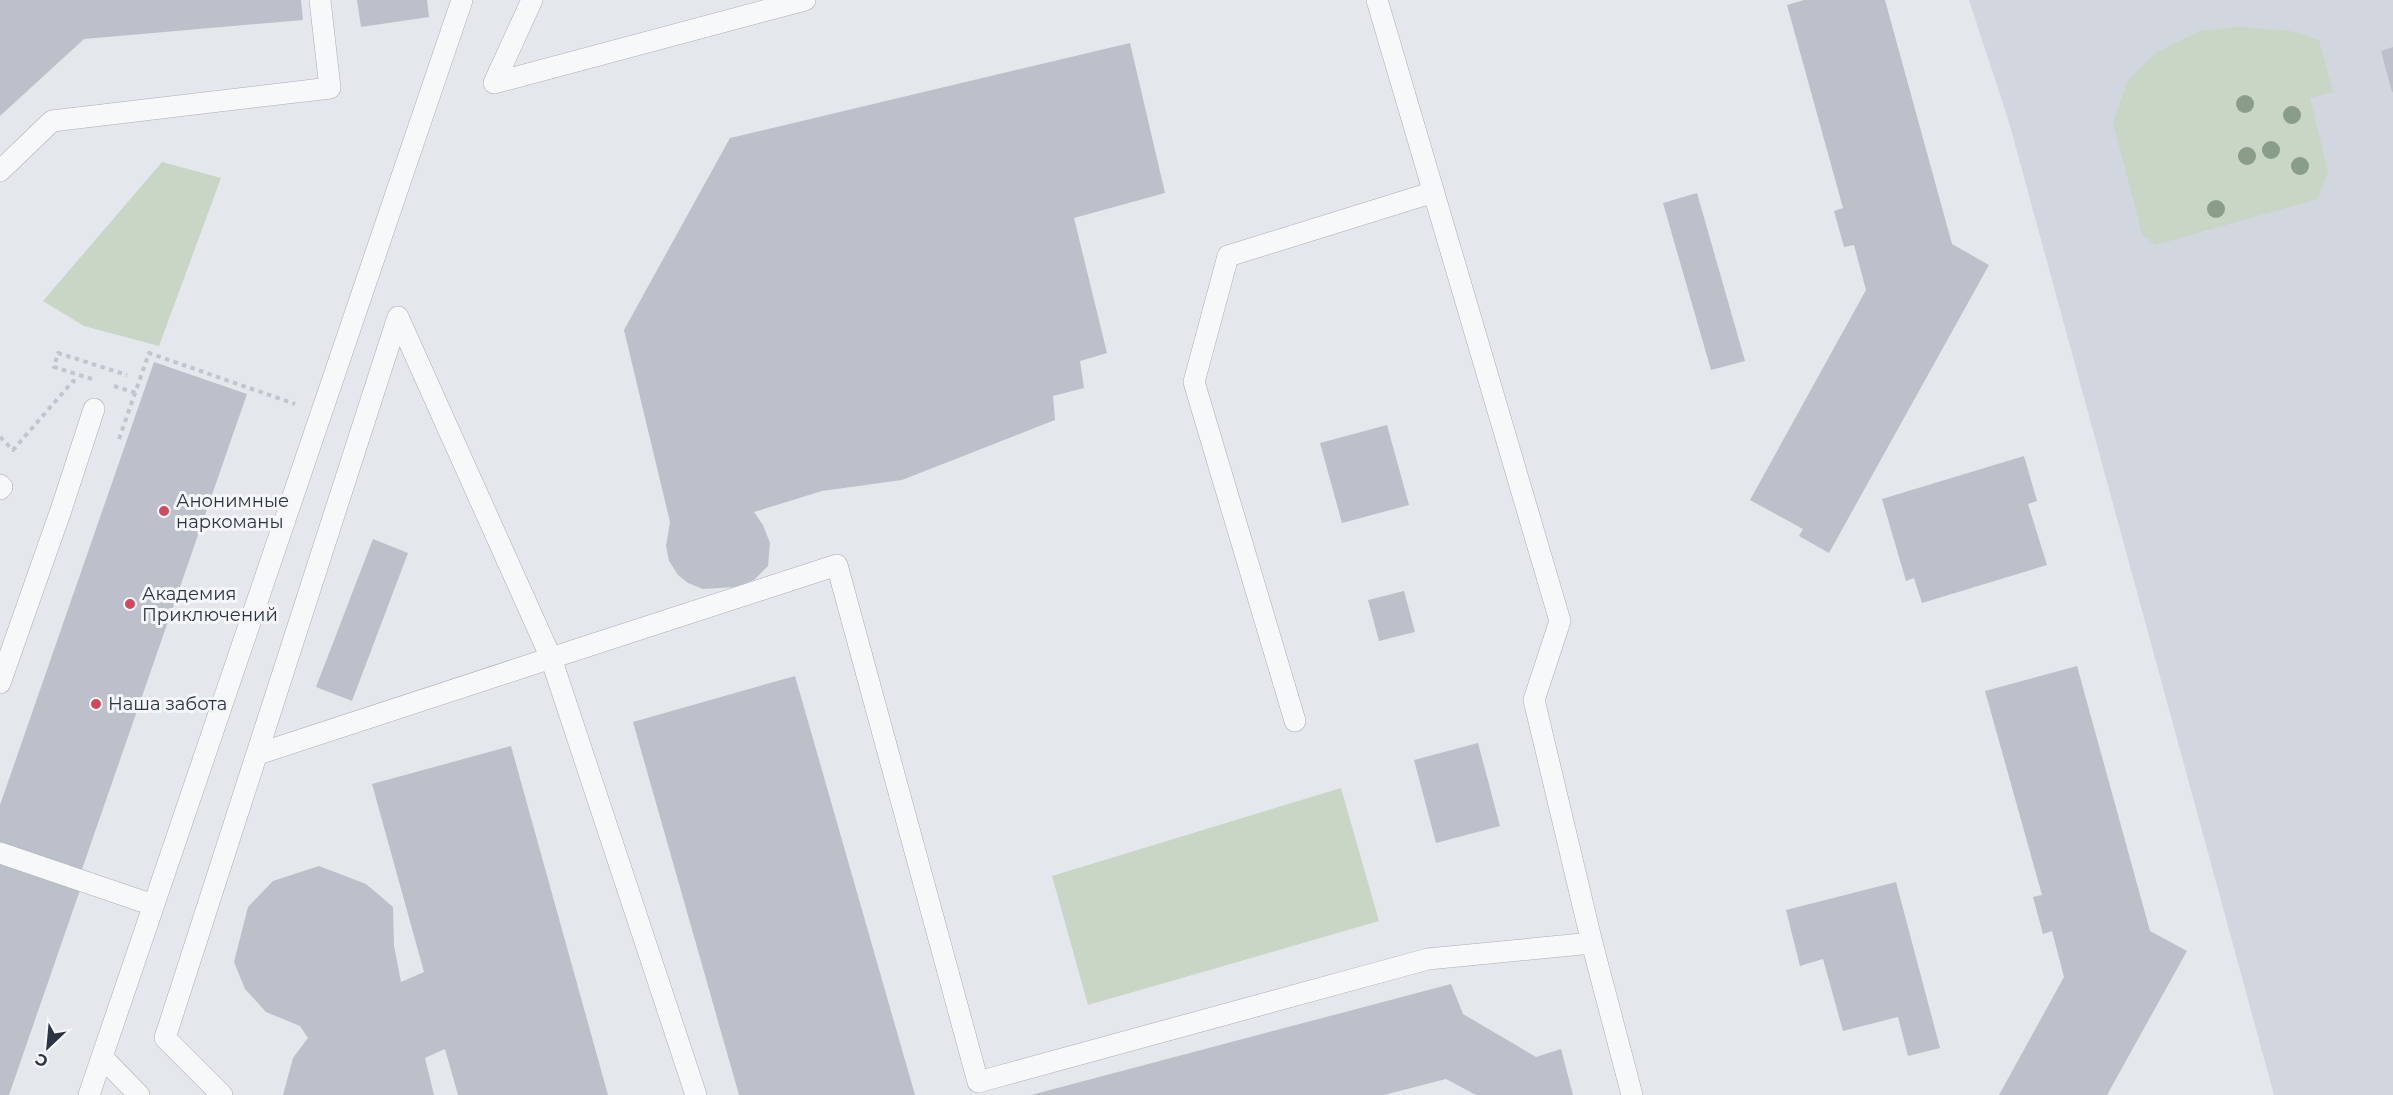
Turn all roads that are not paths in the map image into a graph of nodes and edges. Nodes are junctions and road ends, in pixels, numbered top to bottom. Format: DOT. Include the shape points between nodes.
graph roads {
  1 [pos="320,0"];
  2 [pos="462,0"];
  3 [pos="532,0"];
  4 [pos="1377,0"];
  5 [pos="794,2"];
  6 [pos="0,171"];
  7 [pos="1434,192"];
  8 [pos="94,409"];
  9 [pos="551,658"];
  10 [pos="0,683"];
  11 [pos="1295,721"];
  12 [pos="258,754"];
  13 [pos="0,853"];
  14 [pos="153,905"];
  15 [pos="1592,943"];
  16 [pos="103,1058"];
  17 [pos="89,1095"];
  18 [pos="139,1095"];
  19 [pos="222,1095"];
  20 [pos="696,1095"];
  21 [pos="1632,1095"];
  1 -- 6 [label="lane" via="330,88 52,121"];
  2 -- 14 [label="lane"];
  3 -- 5 [label="lane" via="494,82"];
  4 -- 7 [label="lane"];
  7 -- 11 [label="lane" via="1228,256 1194,382"];
  7 -- 15 [label="lane" via="1560,621 1534,700"];
  8 -- 10 [label="lane"];
  9 -- 12 [label="lane"];
  9 -- 12 [label="lane" via="398,317"];
  9 -- 15 [label="lane" via="837,565 978,1082 1428,959"];
  9 -- 20 [label="lane"];
  12 -- 19 [label="lane" via="165,1038"];
  13 -- 14 [label="lane"];
  14 -- 16 [label="lane"];
  15 -- 21 [label="lane"];
  16 -- 17 [label="lane"];
  16 -- 18 [label="lane"];
}
